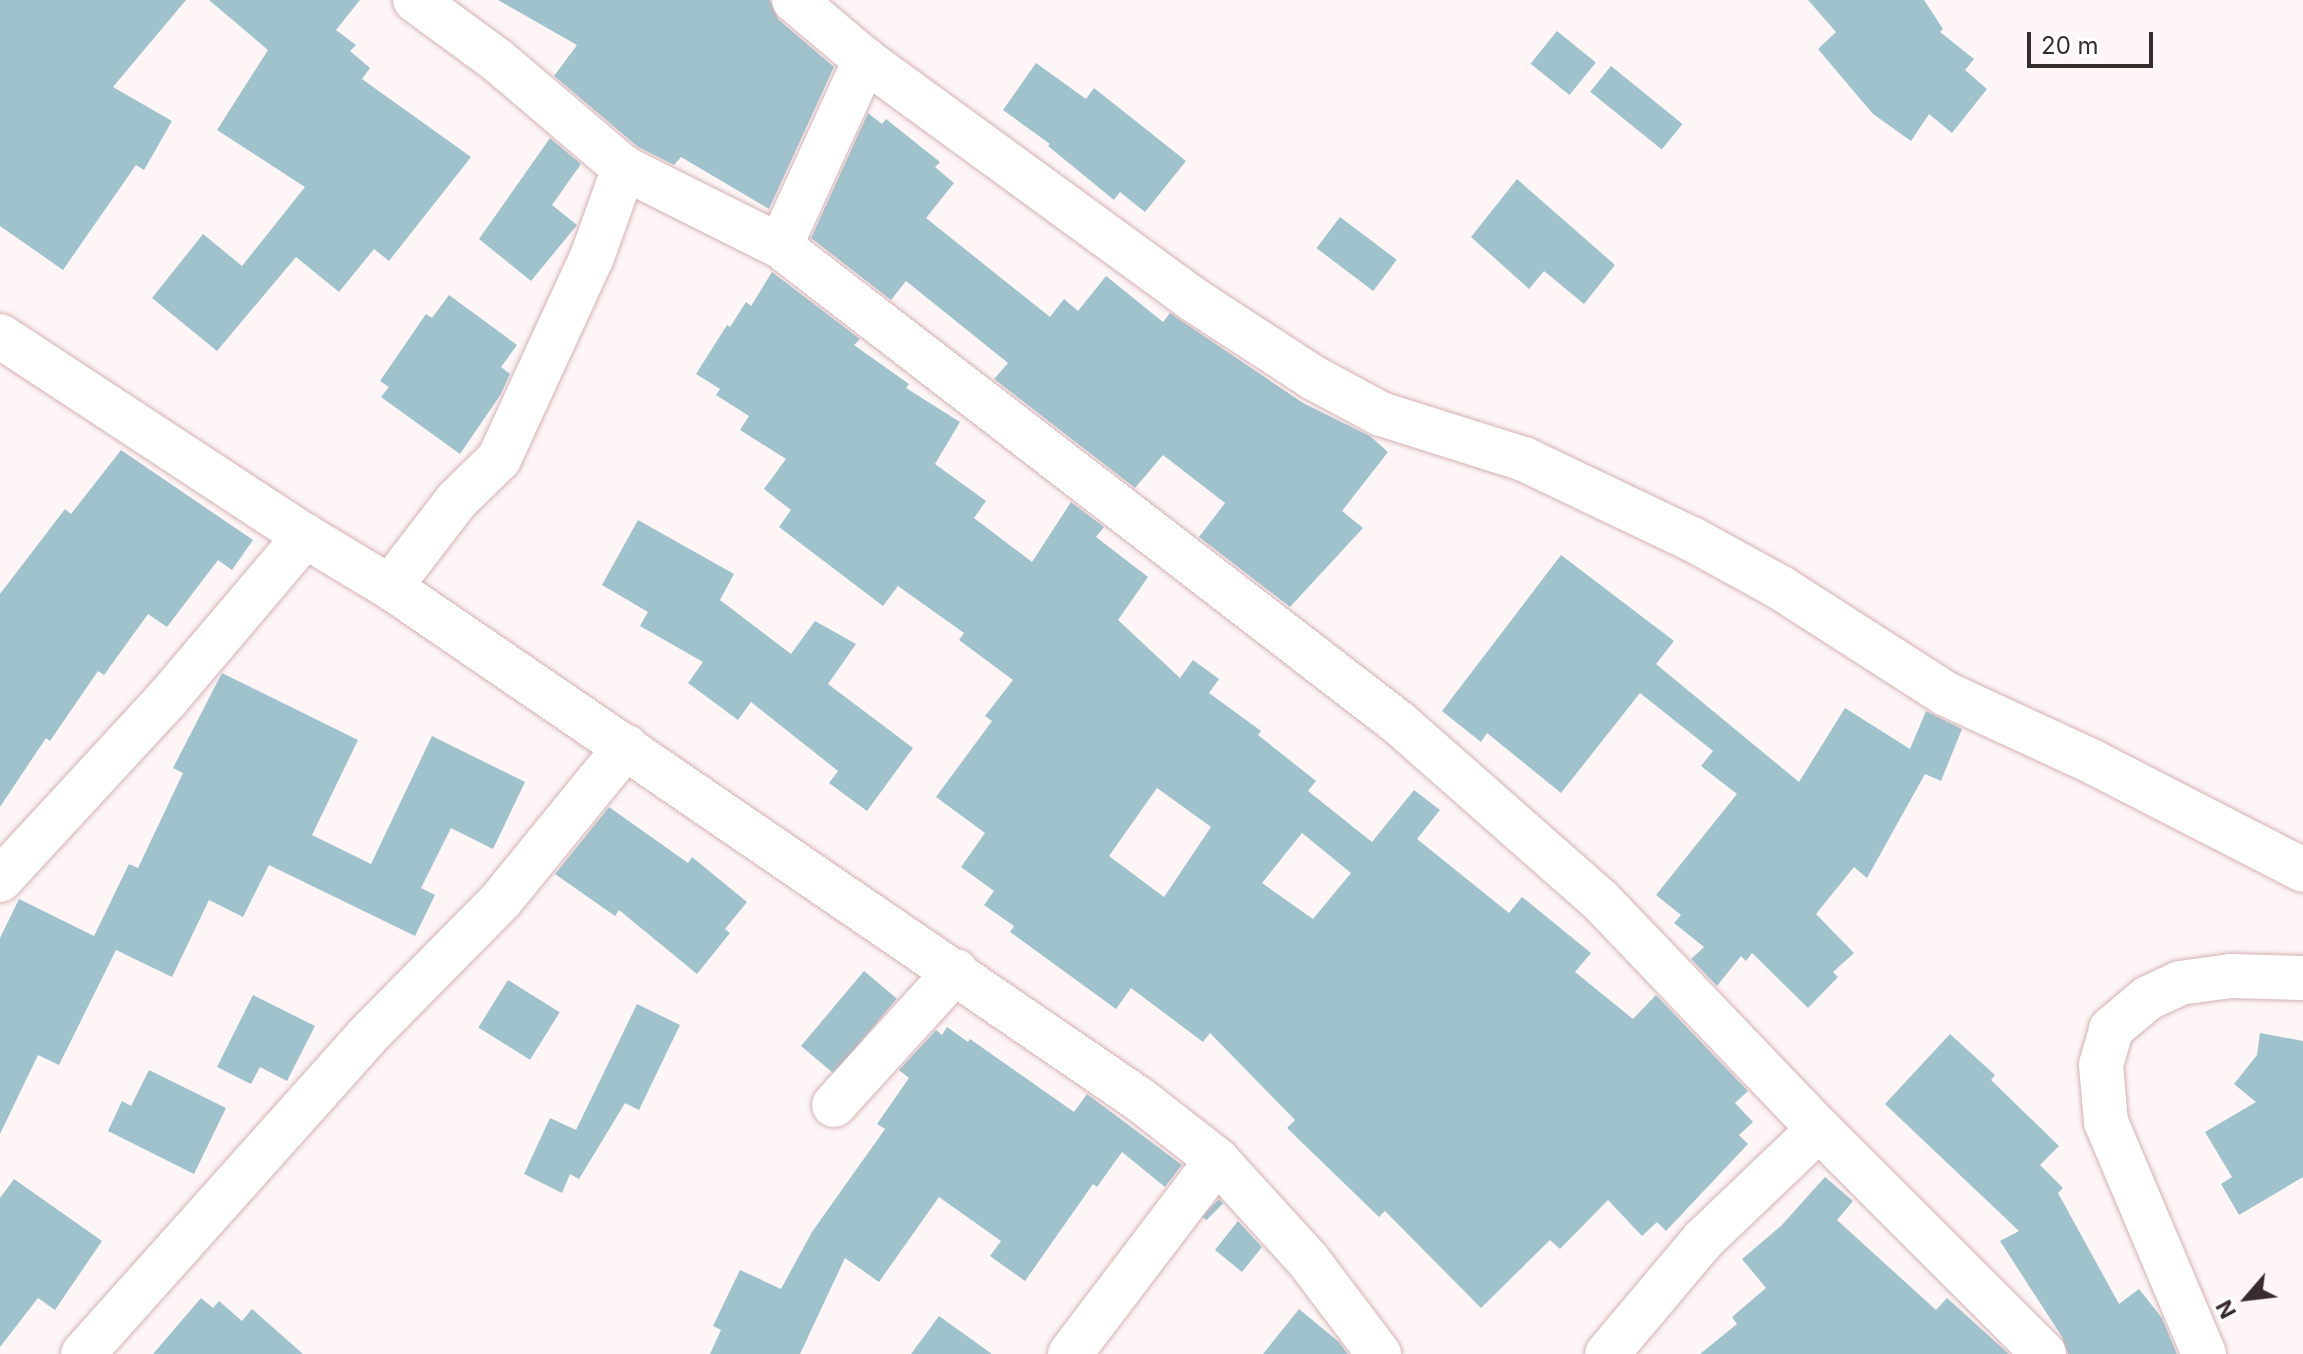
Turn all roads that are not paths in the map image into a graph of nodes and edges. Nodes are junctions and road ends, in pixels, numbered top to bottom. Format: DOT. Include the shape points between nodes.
graph roads {
  1 [pos="415,0"];
  2 [pos="794,0"];
  3 [pos="865,60"];
  4 [pos="624,168"];
  5 [pos="780,246"];
  6 [pos="0,336"];
  7 [pos="305,536"];
  8 [pos="390,587"];
  9 [pos="626,747"];
  10 [pos="2303,870"];
  11 [pos="0,880"];
  12 [pos="956,971"];
  13 [pos="2303,978"];
  14 [pos="834,1105"];
  15 [pos="1819,1129"];
  16 [pos="1217,1160"];
  17 [pos="83,1354"];
  18 [pos="1070,1354"];
  19 [pos="1379,1354"];
  20 [pos="1607,1354"];
  21 [pos="2044,1354"];
  22 [pos="2204,1354"];
  1 -- 4 [label="street" via="497,60"];
  2 -- 3 [label="street"];
  3 -- 5 [label="street"];
  3 -- 10 [label="street" via="1191,298 1312,377 1381,414 1524,459 1692,539 1781,588 1946,694"];
  4 -- 5 [label="street"];
  4 -- 8 [label="street" via="592,257 499,459 456,501"];
  5 -- 15 [label="street" via="1399,723 1600,900"];
  6 -- 7 [label="street"];
  7 -- 8 [label="street"];
  7 -- 11 [label="street" via="167,699"];
  8 -- 9 [label="street"];
  9 -- 12 [label="street"];
  9 -- 17 [label="street" via="501,900 367,1036"];
  12 -- 14 [label="street"];
  12 -- 16 [label="street"];
  13 -- 22 [label="street" via="2231,976 2180,983 2148,998 2111,1029 2101,1065 2106,1122"];
  15 -- 20 [label="street" via="1704,1239"];
  15 -- 21 [label="street"];
  16 -- 18 [label="street"];
  16 -- 19 [label="street" via="1308,1260"];
}
